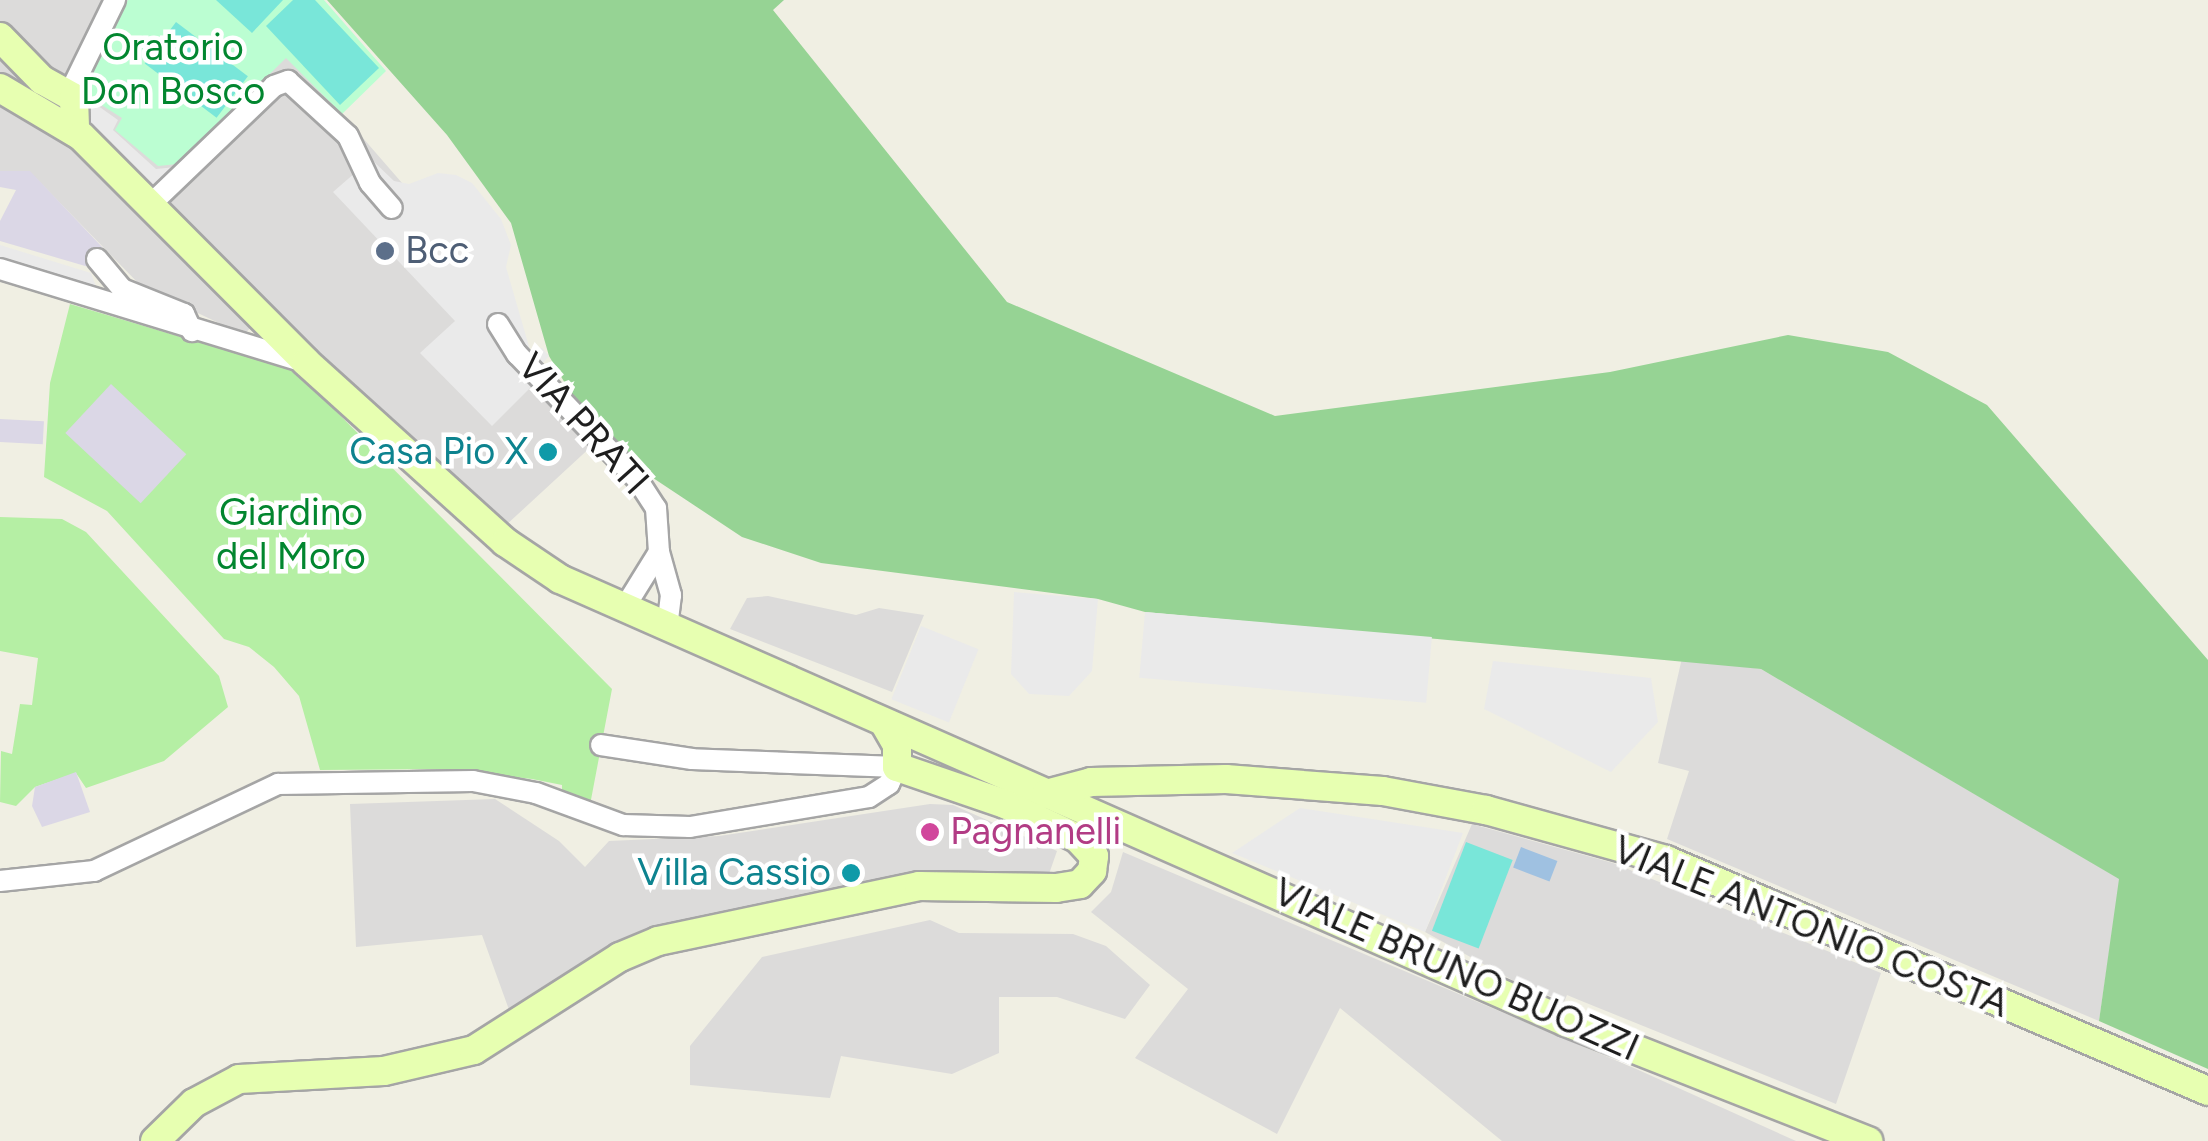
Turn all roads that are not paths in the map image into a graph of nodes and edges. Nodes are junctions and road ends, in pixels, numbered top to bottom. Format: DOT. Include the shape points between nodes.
graph roads {
  1 [pos="115,0"];
  2 [pos="0,37"];
  3 [pos="0,88"];
  4 [pos="70,94"];
  5 [pos="75,132"];
  6 [pos="150,205"];
  7 [pos="392,208"];
  8 [pos="97,259"];
  9 [pos="0,268"];
  10 [pos="498,324"];
  11 [pos="192,331"];
  12 [pos="306,362"];
  13 [pos="659,552"];
  14 [pos="645,578"];
  15 [pos="670,583"];
  16 [pos="623,610"];
  17 [pos="667,629"];
  18 [pos="885,724"];
  19 [pos="601,746"];
  20 [pos="897,767"];
  21 [pos="1162,781"];
  22 [pos="1046,794"];
  23 [pos="1138,833"];
  24 [pos="0,881"];
  25 [pos="2208,1091"];
  26 [pos="155,1141"];
  27 [pos="1868,1141"];
  1 -- 4 [label="street"];
  2 -- 4 [label="main road" via="42,80"];
  3 -- 5 [label="main road, VIALE BRUNO BUOZZI"];
  4 -- 5 [label="main road" via="79,114"];
  5 -- 6 [label="main road, VIALE BRUNO BUOZZI"];
  6 -- 7 [label="street" via="274,86 288,81 348,136 370,183"];
  6 -- 12 [label="main road, VIALE BRUNO BUOZZI"];
  8 -- 11 [label="street" via="122,289 184,314"];
  9 -- 11 [label="street"];
  10 -- 13 [label="street, VIA PRATI" via="518,354 637,478 661,527"];
  11 -- 12 [label="street"];
  12 -- 16 [label="main road, VIALE BRUNO BUOZZI" via="522,556"];
  13 -- 14 [label="street"];
  13 -- 15 [label="street"];
  14 -- 15 [label="street"];
  14 -- 16 [label="street"];
  15 -- 17 [label="street"];
  16 -- 17 [label="main road, VIALE BRUNO BUOZZI"];
  17 -- 18 [label="main road, VIALE BRUNO BUOZZI"];
  18 -- 20 [label="main road"];
  18 -- 22 [label="main road, VIALE BRUNO BUOZZI"];
  19 -- 20 [label="street" via="692,759"];
  20 -- 24 [label="street" via="889,784 868,797 690,828 623,825 536,792 473,781 278,784 94,871"];
  20 -- 26 [label="main road" via="1005,804 1077,838 1094,856 1092,872 1080,884 1056,888 920,886 658,940 474,1050 384,1071 239,1079 194,1103"];
  21 -- 22 [label="main road, VIALE ANTONIO COSTA" via="1065,785"];
  21 -- 23 [label="main road" via="1141,806"];
  21 -- 25 [label="main road, VIALE ANTONIO COSTA" via="1226,779 1439,798 1666,860"];
  22 -- 23 [label="main road, VIALE BRUNO BUOZZI"];
  23 -- 27 [label="main road, VIALE BRUNO BUOZZI" via="1566,1022"];
}
